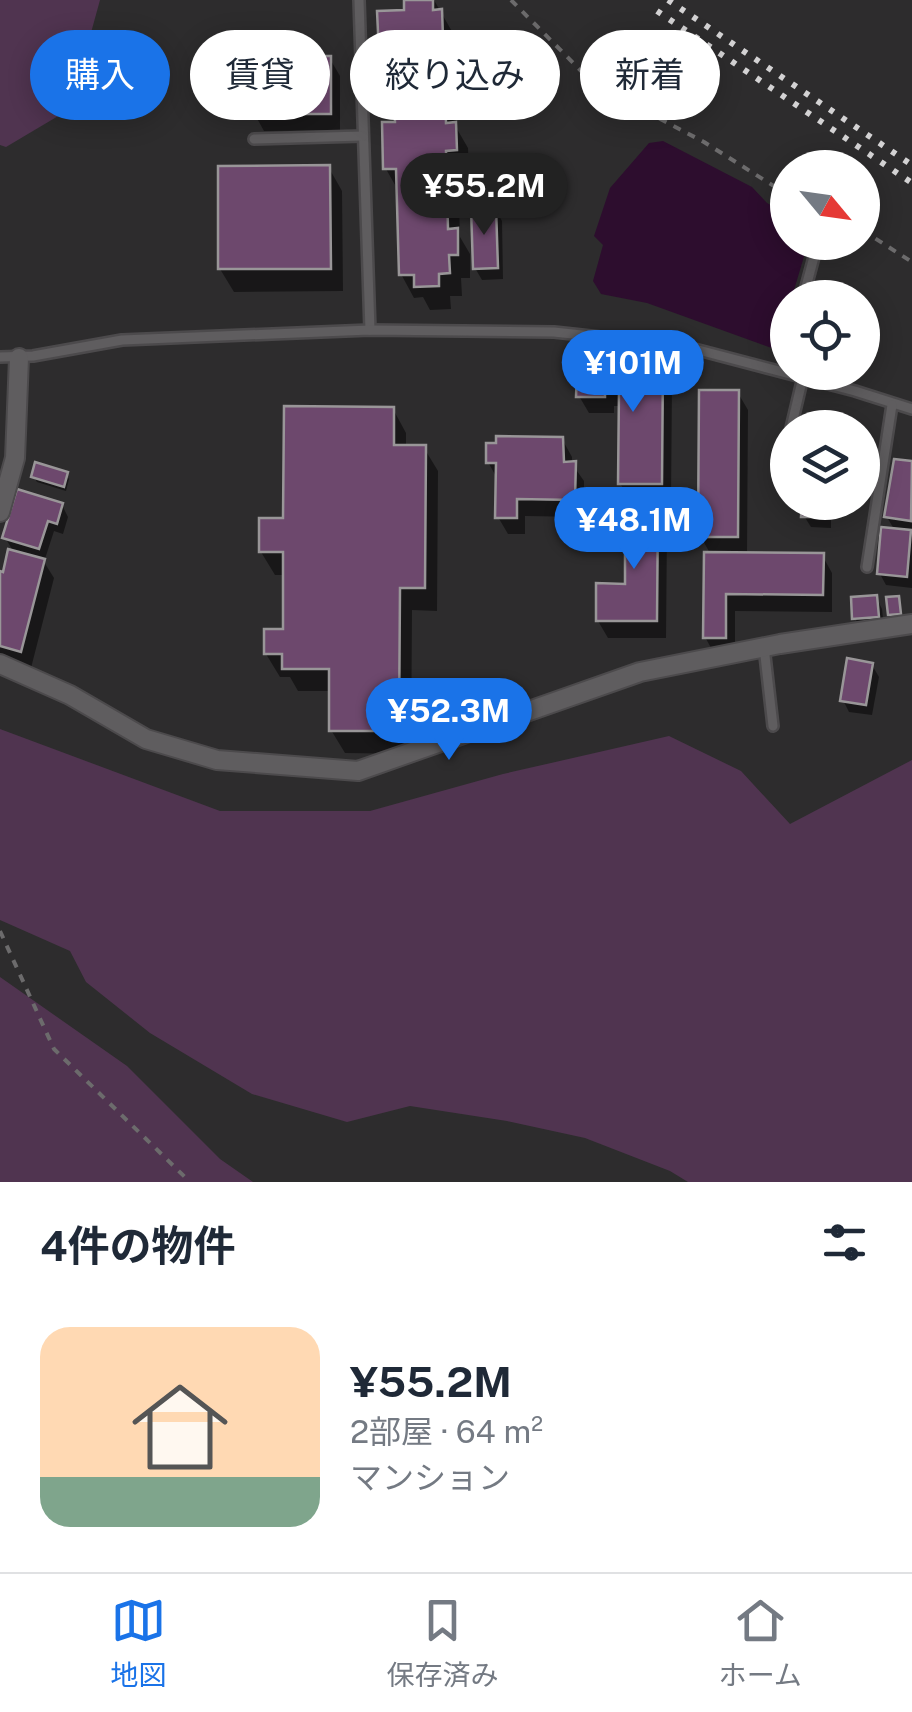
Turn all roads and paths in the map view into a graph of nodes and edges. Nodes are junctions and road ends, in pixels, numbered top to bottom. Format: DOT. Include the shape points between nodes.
graph roads {
  1 [pos="359,0"];
  2 [pos="510,0"];
  3 [pos="364,136"];
  4 [pos="254,139"];
  5 [pos="770,184"];
  6 [pos="880,242"];
  7 [pos="912,262"];
  8 [pos="370,330"];
  9 [pos="10,357"];
  10 [pos="770,368"];
  11 [pos="851,390"];
  12 [pos="892,405"];
  13 [pos="912,409"];
  14 [pos="0,512"];
  15 [pos="867,567"];
  16 [pos="912,624"];
  17 [pos="764,647"];
  18 [pos="0,664"];
  19 [pos="774,726"];
  20 [pos="0,931"];
  21 [pos="190,1182"];
  1 -- 3 [label="lane"];
  2 -- 5 [label="path" via="594,84"];
  3 -- 4 [label="lane"];
  3 -- 8 [label="lane"];
  6 -- 7 [label="path"];
  8 -- 9 [label="lane" via="122,340"];
  8 -- 10 [label="lane" via="554,332 683,346"];
  9 -- 14 [label="street" via="15,458"];
  11 -- 12 [label="lane"];
  12 -- 13 [label="lane"];
  12 -- 15 [label="lane"];
  16 -- 17 [label="street"];
  17 -- 18 [label="street" via="640,672 358,771 217,760 146,738"];
  17 -- 19 [label="lane"];
  20 -- 21 [label="path" via="54,1049"];
}
